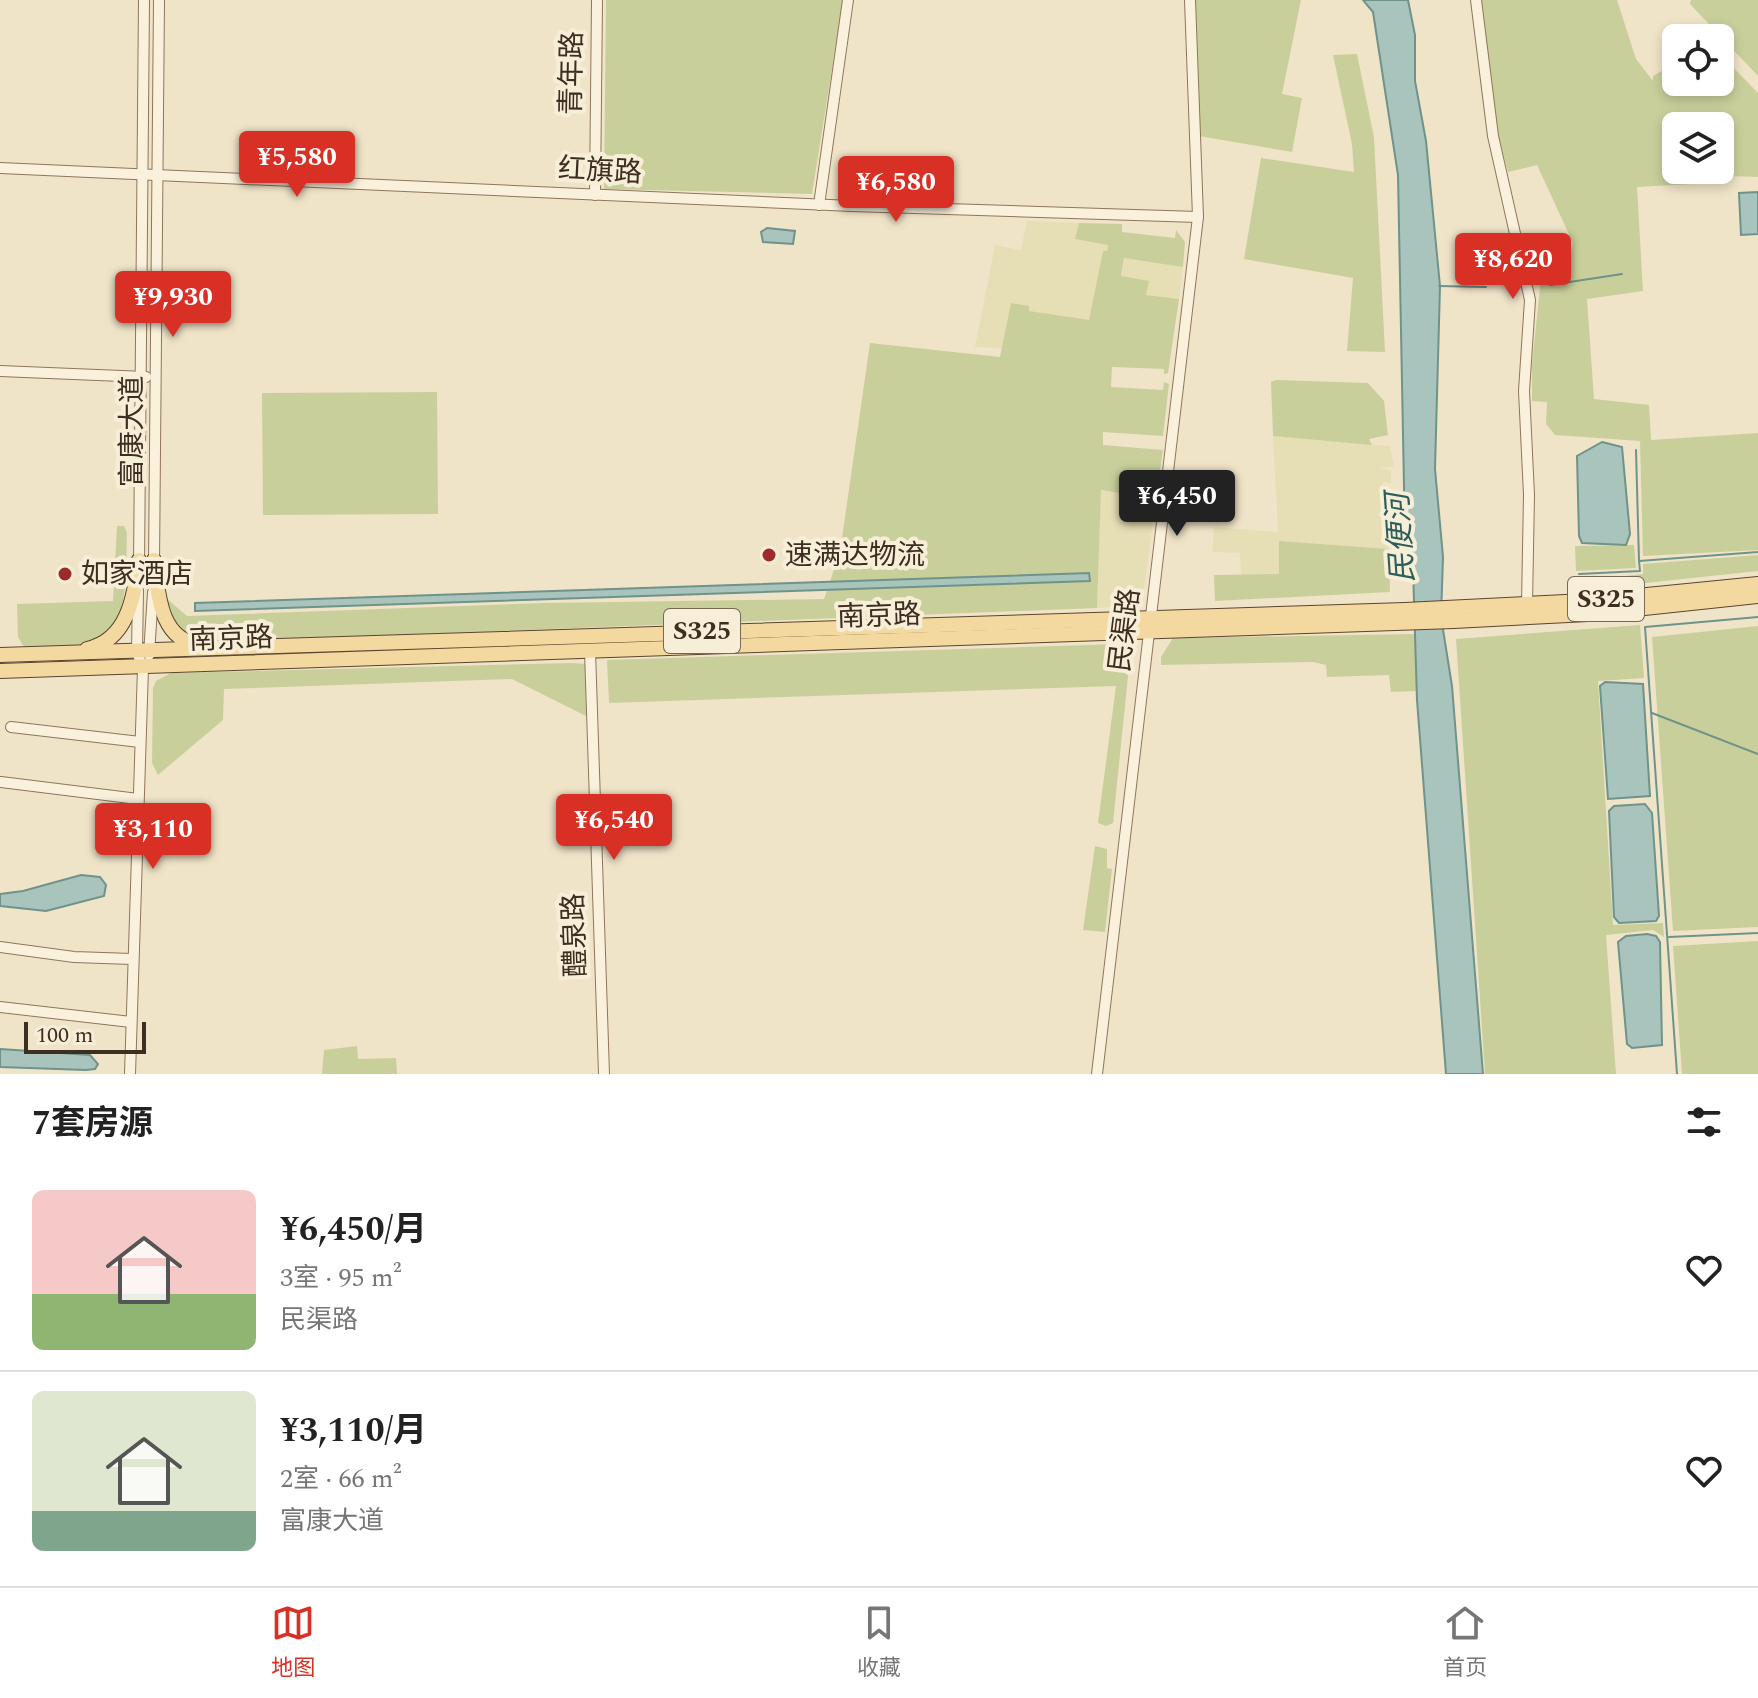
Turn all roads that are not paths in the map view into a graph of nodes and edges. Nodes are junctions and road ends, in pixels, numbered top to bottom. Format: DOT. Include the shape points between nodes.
graph roads {
  1 [pos="144,0"];
  2 [pos="159,0"];
  3 [pos="597,0"];
  4 [pos="848,0"];
  5 [pos="1190,0"];
  6 [pos="1476,0"];
  7 [pos="0,168"];
  8 [pos="143,175"];
  9 [pos="157,175"];
  10 [pos="595,195"];
  11 [pos="819,205"];
  12 [pos="1198,217"];
  13 [pos="0,371"];
  14 [pos="142,377"];
  15 [pos="156,377"];
  16 [pos="139,560"];
  17 [pos="154,560"];
  18 [pos="1758,584"];
  19 [pos="1758,596"];
  20 [pos="1527,604"];
  21 [pos="1454,614"];
  22 [pos="1151,615"];
  23 [pos="1405,616"];
  24 [pos="1149,632"];
  25 [pos="234,648"];
  26 [pos="590,651"];
  27 [pos="144,652"];
  28 [pos="66,654"];
  29 [pos="0,655"];
  30 [pos="143,668"];
  31 [pos="0,671"];
  32 [pos="11,727"];
  33 [pos="140,742"];
  34 [pos="1,782"];
  35 [pos="138,799"];
  36 [pos="0,947"];
  37 [pos="132,959"];
  38 [pos="0,1007"];
  39 [pos="131,1022"];
  40 [pos="130,1074"];
  41 [pos="604,1074"];
  42 [pos="1097,1074"];
  1 -- 8 [label="street, 富康大道"];
  2 -- 9 [label="street, 富康大道"];
  3 -- 10 [label="street, 青年路"];
  4 -- 11 [label="street"];
  5 -- 12 [label="street, 民渠路"];
  6 -- 20 [label="street" via="1493,136 1529,290 1524,391"];
  7 -- 8 [label="street, 红旗路"];
  8 -- 9 [label="street, 红旗路"];
  8 -- 14 [label="street, 富康大道"];
  9 -- 10 [label="street, 红旗路"];
  9 -- 15 [label="street, 富康大道"];
  10 -- 11 [label="street, 红旗路"];
  11 -- 12 [label="street, 红旗路"];
  12 -- 22 [label="street, 民渠路"];
  13 -- 14 [label="street"];
  14 -- 15 [label="street"];
  14 -- 16 [label="street, 富康大道"];
  15 -- 17 [label="street, 富康大道"];
  16 -- 27 [label="street, 富康大道"];
  16 -- 28 [label="main road" via="133,600 120,626 96,647"];
  17 -- 25 [label="main road" via="160,607 173,631 195,645"];
  17 -- 27 [label="street, 富康大道"];
  18 -- 20 [label="main road, 南京路 / S325"];
  19 -- 21 [label="main road, 南京路 / S325" via="1588,614"];
  20 -- 21 [label="main road, 南京路 / S325"];
  21 -- 23 [label="main road, 南京路 / S325"];
  22 -- 23 [label="main road, 南京路 / S325"];
  22 -- 24 [label="street, 民渠路"];
  22 -- 25 [label="main road, 南京路 / S325"];
  23 -- 24 [label="main road, 南京路 / S325"];
  24 -- 26 [label="main road, 南京路 / S325"];
  24 -- 42 [label="street, 民渠路"];
  25 -- 27 [label="main road, 南京路 / S325"];
  26 -- 30 [label="main road, 南京路 / S325"];
  26 -- 41 [label="street, 醴泉路"];
  27 -- 28 [label="main road, 南京路 / S325"];
  27 -- 30 [label="street, 富康大道"];
  28 -- 29 [label="main road, 南京路 / S325"];
  30 -- 31 [label="main road, 南京路 / S325"];
  30 -- 33 [label="street, 富康大道"];
  32 -- 33 [label="street"];
  33 -- 35 [label="street, 富康大道"];
  34 -- 35 [label="street"];
  35 -- 37 [label="street, 富康大道"];
  36 -- 37 [label="street"];
  37 -- 39 [label="street, 富康大道"];
  38 -- 39 [label="street"];
  39 -- 40 [label="street, 富康大道"];
}
